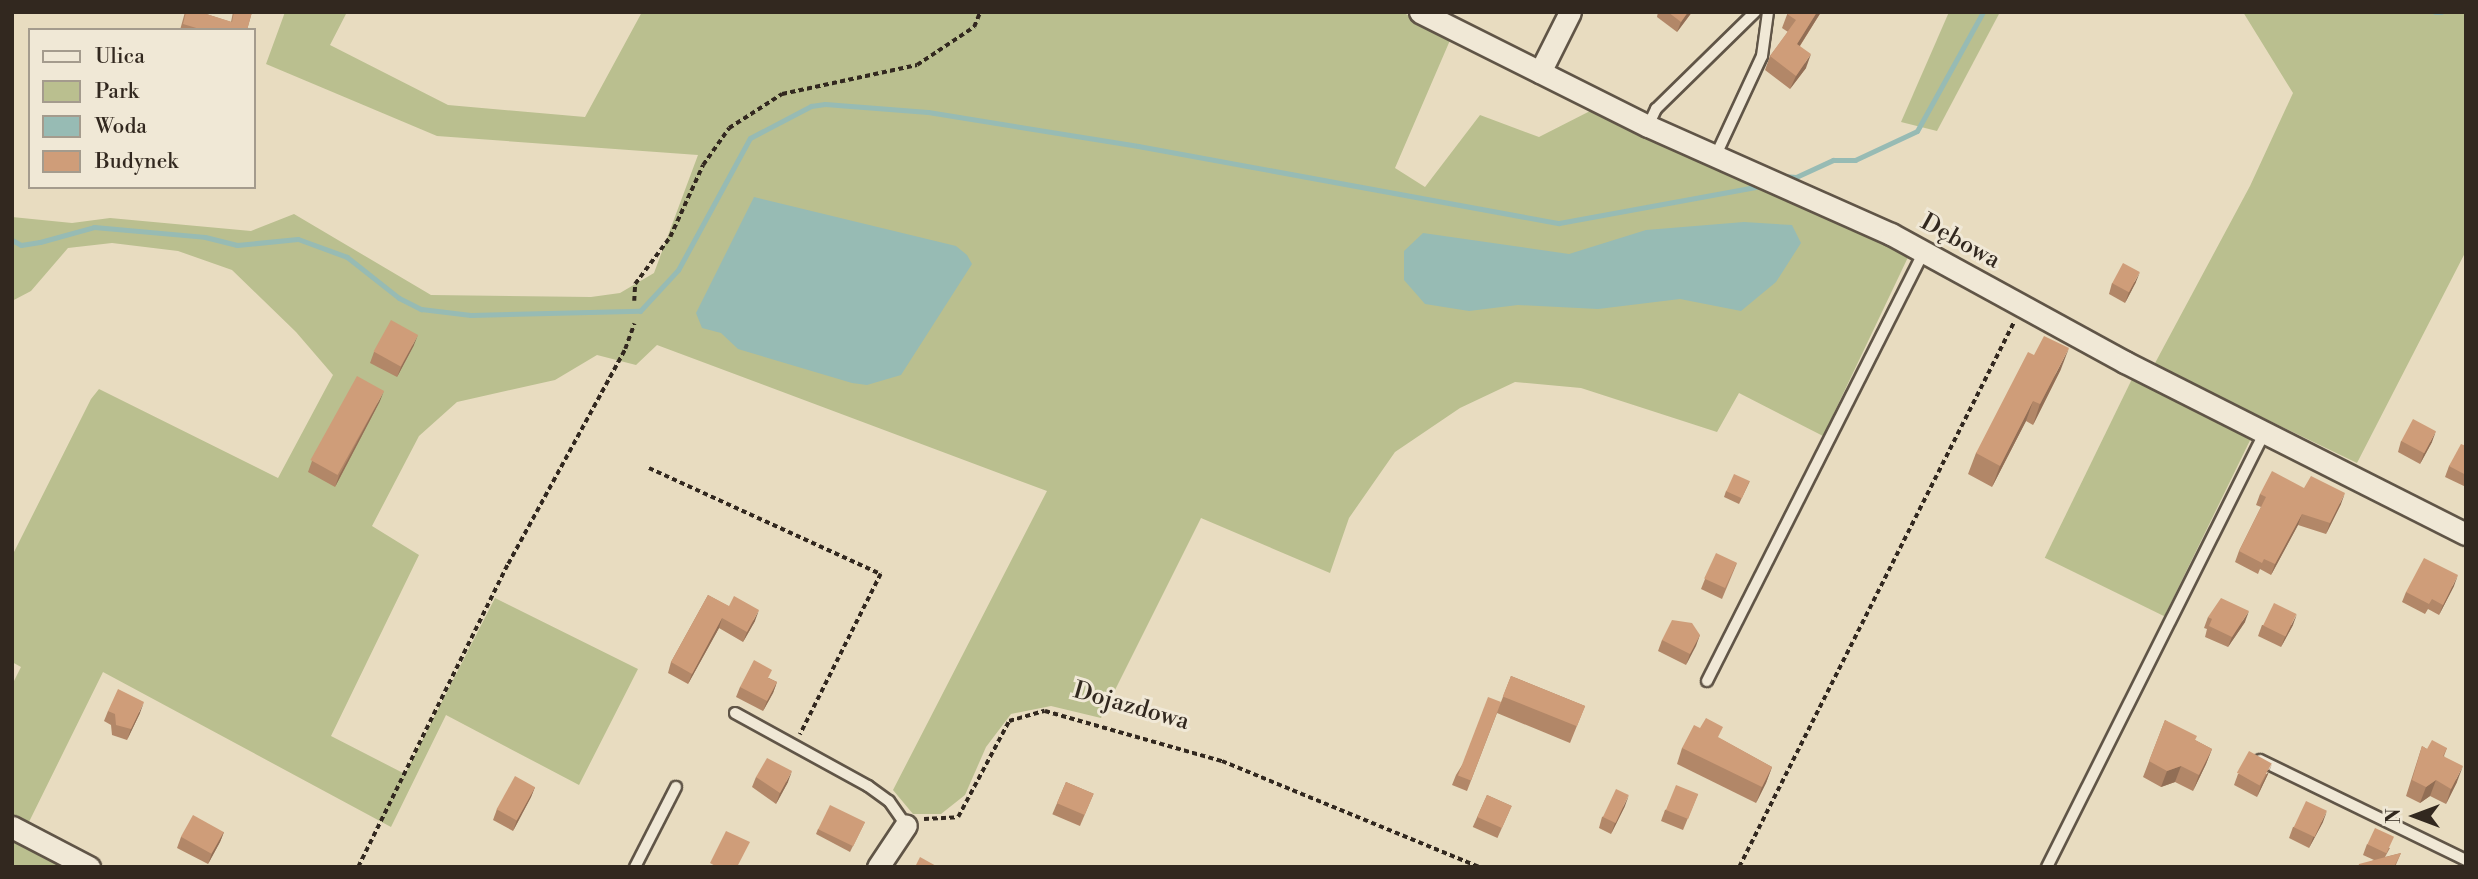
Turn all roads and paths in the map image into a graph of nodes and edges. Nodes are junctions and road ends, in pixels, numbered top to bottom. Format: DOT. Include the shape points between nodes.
graph roads {
  1 [pos="980,12"];
  2 [pos="1420,12"];
  3 [pos="1570,12"];
  4 [pos="1755,12"];
  5 [pos="1768,12"];
  6 [pos="1540,72"];
  7 [pos="1648,125"];
  8 [pos="1716,155"];
  9 [pos="1924,252"];
  10 [pos="634,301"];
  11 [pos="2022,307"];
  12 [pos="634,324"];
  13 [pos="2264,434"];
  14 [pos="649,468"];
  15 [pos="2466,534"];
  16 [pos="1707,681"];
  17 [pos="735,713"];
  18 [pos="795,746"];
  19 [pos="2252,756"];
  20 [pos="676,787"];
  21 [pos="906,825"];
  22 [pos="12,827"];
  23 [pos="2466,860"];
  24 [pos="89,867"];
  25 [pos="358,867"];
  26 [pos="635,867"];
  27 [pos="878,867"];
  28 [pos="1479,867"];
  29 [pos="1739,867"];
  30 [pos="2047,867"];
  1 -- 10 [label="path" via="974,27 917,65 782,94 729,128 703,165 670,237 635,284"];
  2 -- 6 [label="street, Dębowa"];
  3 -- 6 [label="street"];
  4 -- 7 [label="lane" via="1656,108"];
  5 -- 8 [label="lane" via="1762,56"];
  6 -- 7 [label="street, Dębowa"];
  7 -- 8 [label="street, Dębowa"];
  8 -- 9 [label="street, Dębowa"];
  9 -- 11 [label="street, Dębowa"];
  9 -- 16 [label="lane"];
  11 -- 13 [label="street, Dębowa"];
  11 -- 29 [label="path"];
  12 -- 25 [label="path" via="625,349 508,564"];
  13 -- 15 [label="street, Dębowa"];
  13 -- 30 [label="lane"];
  14 -- 18 [label="path" via="881,574"];
  17 -- 18 [label="lane"];
  18 -- 21 [label="lane" via="868,786 889,801"];
  19 -- 23 [label="lane"];
  20 -- 26 [label="lane"];
  21 -- 27 [label="street"];
  21 -- 28 [label="path, Dojazdowa" via="920,819 958,817 1009,721 1045,711 1222,761"];
  22 -- 24 [label="street"];
}
